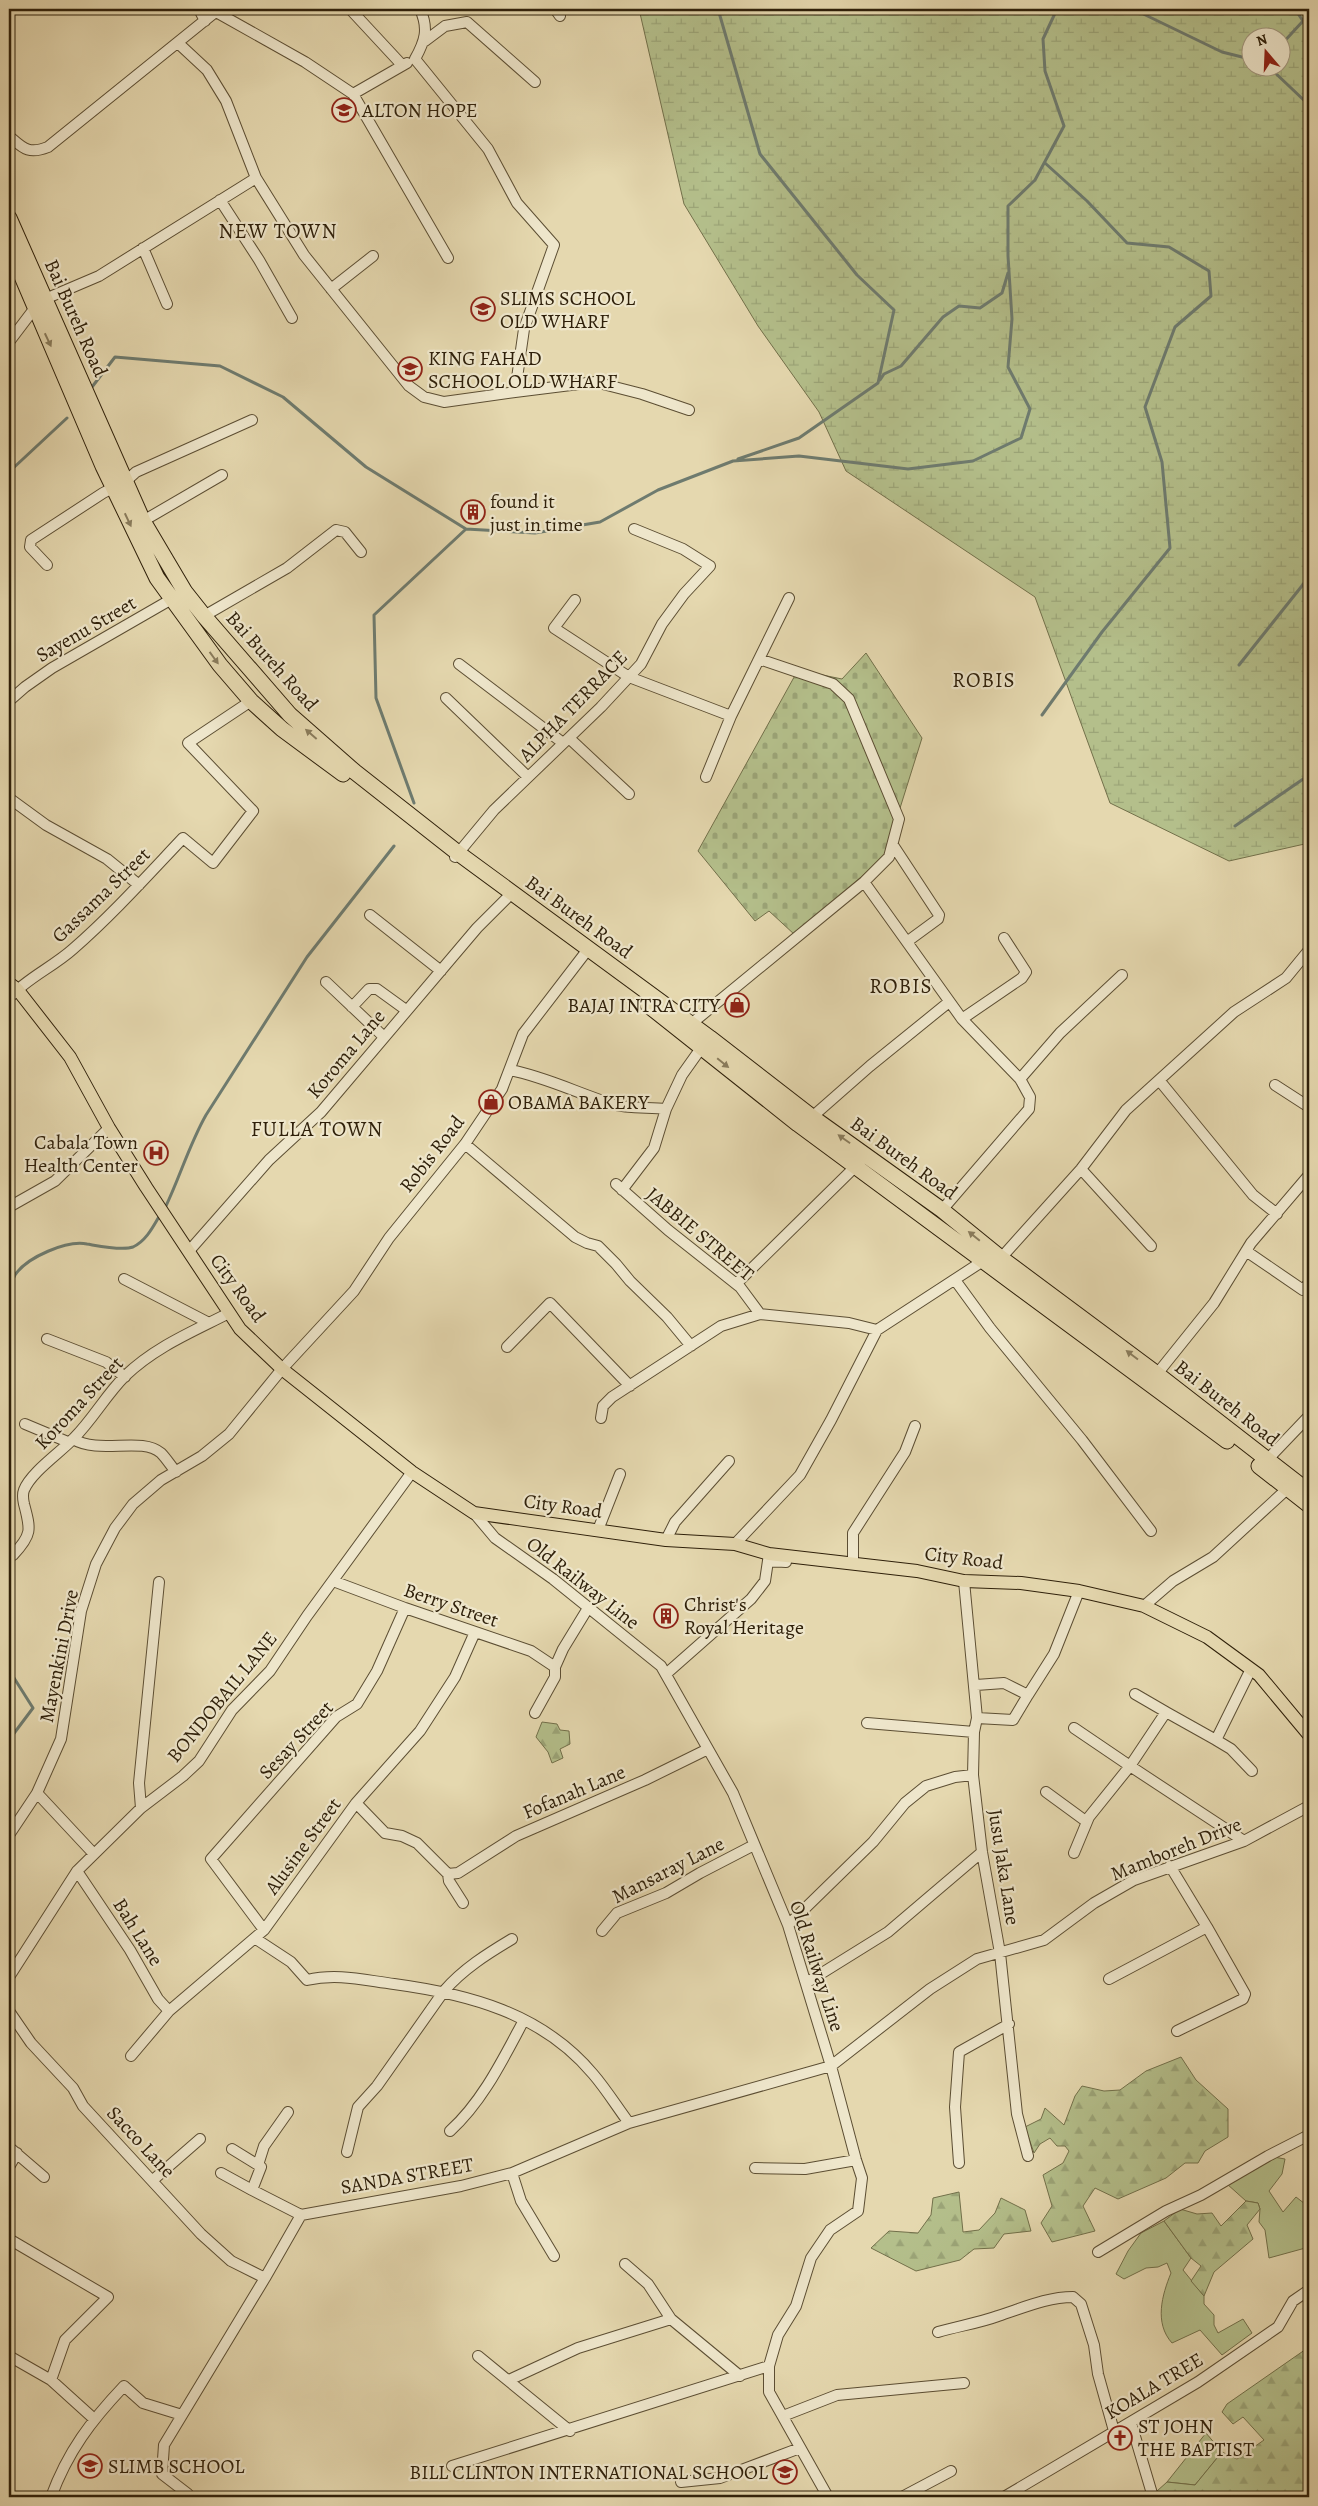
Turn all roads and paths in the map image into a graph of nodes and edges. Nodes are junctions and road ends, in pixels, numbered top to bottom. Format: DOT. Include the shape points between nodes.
graph roads {
  1 [pos="199,9"];
  2 [pos="350,9"];
  3 [pos="420,9"];
  4 [pos="217,10"];
  5 [pos="205,21"];
  6 [pos="425,41"];
  7 [pos="178,43"];
  8 [pos="415,59"];
  9 [pos="402,65"];
  10 [pos="535,82"];
  11 [pos="353,94"];
  12 [pos="9,136"];
  13 [pos="256,178"];
  14 [pos="220,200"];
  15 [pos="9,218"];
  16 [pos="9,246"];
  17 [pos="143,248"];
  18 [pos="373,256"];
  19 [pos="448,258"];
  20 [pos="331,288"];
  21 [pos="40,304"];
  22 [pos="167,304"];
  23 [pos="292,318"];
  24 [pos="9,342"];
  25 [pos="515,392"];
  26 [pos="689,410"];
  27 [pos="252,420"];
  28 [pos="222,475"];
  29 [pos="120,485"];
  30 [pos="143,521"];
  31 [pos="634,529"];
  32 [pos="360,552"];
  33 [pos="47,565"];
  34 [pos="185,592"];
  35 [pos="789,598"];
  36 [pos="171,600"];
  37 [pos="575,600"];
  38 [pos="204,616"];
  39 [pos="759,659"];
  40 [pos="458,664"];
  41 [pos="629,677"];
  42 [pos="446,698"];
  43 [pos="9,701"];
  44 [pos="251,701"];
  45 [pos="731,716"];
  46 [pos="566,740"];
  47 [pos="528,777"];
  48 [pos="706,777"];
  49 [pos="629,794"];
  50 [pos="9,798"];
  51 [pos="893,845"];
  52 [pos="456,855"];
  53 [pos="864,882"];
  54 [pos="139,885"];
  55 [pos="507,898"];
  56 [pos="370,915"];
  57 [pos="1004,938"];
  58 [pos="908,942"];
  59 [pos="1309,950"];
  60 [pos="586,952"];
  61 [pos="441,971"];
  62 [pos="1122,976"];
  63 [pos="326,982"];
  64 [pos="11,990"];
  65 [pos="950,1002"];
  66 [pos="352,1007"];
  67 [pos="406,1010"];
  68 [pos="962,1019"];
  69 [pos="691,1024"];
  70 [pos="383,1036"];
  71 [pos="706,1042"];
  72 [pos="510,1070"];
  73 [pos="1020,1079"];
  74 [pos="1159,1080"];
  75 [pos="1275,1085"];
  76 [pos="1309,1107"];
  77 [pos="666,1109"];
  78 [pos="812,1117"];
  79 [pos="109,1128"];
  80 [pos="465,1144"];
  81 [pos="862,1161"];
  82 [pos="1081,1169"];
  83 [pos="1309,1175"];
  84 [pos="9,1206"];
  85 [pos="942,1210"];
  86 [pos="1277,1214"];
  87 [pos="1151,1246"];
  88 [pos="189,1251"];
  89 [pos="1246,1251"];
  90 [pos="1001,1258"];
  91 [pos="983,1261"];
  92 [pos="124,1279"];
  93 [pos="955,1280"];
  94 [pos="1309,1283"];
  95 [pos="736,1284"];
  96 [pos="229,1313"];
  97 [pos="760,1314"];
  98 [pos="209,1323"];
  99 [pos="877,1330"];
  100 [pos="47,1339"];
  101 [pos="691,1346"];
  102 [pos="507,1347"];
  103 [pos="282,1369"];
  104 [pos="1157,1374"];
  105 [pos="125,1377"];
  106 [pos="630,1386"];
  107 [pos="1309,1416"];
  108 [pos="601,1418"];
  109 [pos="26,1424"];
  110 [pos="915,1426"];
  111 [pos="71,1441"];
  112 [pos="1268,1460"];
  113 [pos="729,1461"];
  114 [pos="176,1472"];
  115 [pos="412,1472"];
  116 [pos="620,1474"];
  117 [pos="1287,1489"];
  118 [pos="1309,1492"];
  119 [pos="1309,1505"];
  120 [pos="474,1513"];
  121 [pos="598,1530"];
  122 [pos="1151,1531"];
  123 [pos="666,1540"];
  124 [pos="736,1544"];
  125 [pos="13,1555"];
  126 [pos="768,1558"];
  127 [pos="786,1562"];
  128 [pos="853,1564"];
  129 [pos="333,1581"];
  130 [pos="964,1581"];
  131 [pos="159,1582"];
  132 [pos="1079,1591"];
  133 [pos="1144,1606"];
  134 [pos="405,1608"];
  135 [pos="588,1608"];
  136 [pos="475,1632"];
  137 [pos="555,1667"];
  138 [pos="1251,1669"];
  139 [pos="666,1674"];
  140 [pos="976,1685"];
  141 [pos="1135,1694"];
  142 [pos="1028,1695"];
  143 [pos="1166,1712"];
  144 [pos="535,1713"];
  145 [pos="977,1718"];
  146 [pos="867,1723"];
  147 [pos="1074,1728"];
  148 [pos="1307,1729"];
  149 [pos="974,1732"];
  150 [pos="1216,1740"];
  151 [pos="708,1749"];
  152 [pos="1130,1766"];
  153 [pos="1252,1771"];
  154 [pos="973,1774"];
  155 [pos="1046,1792"];
  156 [pos="37,1793"];
  157 [pos="356,1803"];
  158 [pos="1309,1806"];
  159 [pos="141,1808"];
  160 [pos="1087,1822"];
  161 [pos="9,1835"];
  162 [pos="1244,1841"];
  163 [pos="754,1845"];
  164 [pos="982,1852"];
  165 [pos="93,1853"];
  166 [pos="1074,1853"];
  167 [pos="1170,1866"];
  168 [pos="77,1871"];
  169 [pos="453,1874"];
  170 [pos="463,1903"];
  171 [pos="788,1925"];
  172 [pos="1208,1927"];
  173 [pos="264,1930"];
  174 [pos="602,1931"];
  175 [pos="256,1938"];
  176 [pos="512,1939"];
  177 [pos="1000,1952"];
  178 [pos="9,1977"];
  179 [pos="1108,1979"];
  180 [pos="806,1983"];
  181 [pos="444,1991"];
  182 [pos="9,2011"];
  183 [pos="169,2011"];
  184 [pos="524,2020"];
  185 [pos="1009,2024"];
  186 [pos="1177,2032"];
  187 [pos="130,2056"];
  188 [pos="832,2066"];
  189 [pos="288,2112"];
  190 [pos="629,2123"];
  191 [pos="450,2131"];
  192 [pos="1309,2135"];
  193 [pos="200,2139"];
  194 [pos="232,2149"];
  195 [pos="13,2150"];
  196 [pos="347,2152"];
  197 [pos="1028,2156"];
  198 [pos="856,2160"];
  199 [pos="258,2164"];
  200 [pos="959,2164"];
  201 [pos="9,2167"];
  202 [pos="755,2168"];
  203 [pos="221,2173"];
  204 [pos="512,2173"];
  205 [pos="44,2177"];
  206 [pos="153,2180"];
  207 [pos="252,2190"];
  208 [pos="300,2215"];
  209 [pos="9,2240"];
  210 [pos="1098,2252"];
  211 [pos="554,2256"];
  212 [pos="625,2264"];
  213 [pos="265,2278"];
  214 [pos="1309,2290"];
  215 [pos="671,2319"];
  216 [pos="938,2332"];
  217 [pos="9,2356"];
  218 [pos="478,2356"];
  219 [pos="769,2366"];
  220 [pos="740,2376"];
  221 [pos="51,2380"];
  222 [pos="509,2380"];
  223 [pos="964,2383"];
  224 [pos="182,2415"];
  225 [pos="783,2416"];
  226 [pos="94,2418"];
  227 [pos="1131,2423"];
  228 [pos="570,2431"];
  229 [pos="1114,2431"];
  230 [pos="800,2448"];
  231 [pos="452,2466"];
  232 [pos="951,2471"];
  233 [pos="682,2482"];
  234 [pos="187,2496"];
  235 [pos="51,2497"];
  236 [pos="828,2497"];
  237 [pos="902,2497"];
  238 [pos="1004,2497"];
  239 [pos="1153,2497"];
  1 -- 5 [label="street"];
  2 -- 9 [label="street"];
  3 -- 6 [label="street" via="424,18"];
  4 -- 5 [label="street"];
  4 -- 11 [label="street"];
  5 -- 7 [label="street"];
  6 -- 8 [label="street"];
  6 -- 10 [label="street" via="445,26 467,22"];
  7 -- 12 [label="street" via="48,148 36,152 25,150"];
  7 -- 13 [label="street" via="207,70 226,101"];
  8 -- 9 [label="street"];
  8 -- 25 [label="street" via="488,149 517,203 554,245 524,329"];
  9 -- 11 [label="street"];
  11 -- 19 [label="street"];
  13 -- 14 [label="street"];
  13 -- 20 [label="street" via="304,255"];
  14 -- 17 [label="street"];
  14 -- 23 [label="street"];
  15 -- 21 [label="highway, Bai Bureh Road"];
  16 -- 21 [label="highway, Bai Bureh Road"];
  17 -- 21 [label="street" via="86,284"];
  17 -- 22 [label="street"];
  18 -- 20 [label="street"];
  20 -- 25 [label="street" via="409,386 424,397 444,402"];
  21 -- 24 [label="street"];
  21 -- 29 [label="highway, Bai Bureh Road"];
  25 -- 26 [label="street" via="595,382"];
  27 -- 29 [label="street" via="136,472"];
  28 -- 30 [label="street"];
  29 -- 30 [label="highway, Bai Bureh Road"];
  29 -- 33 [label="street" via="31,540 30,547"];
  29 -- 36 [label="highway, Bai Bureh Road, one-way" via="141,548"];
  30 -- 34 [label="highway, Bai Bureh Road"];
  31 -- 41 [label="street, ALPHA TERRACE" via="683,548 710,566 662,624 641,664"];
  32 -- 38 [label="street" via="345,532 336,530 287,568"];
  34 -- 36 [label="street, Sayenu Street"];
  34 -- 38 [label="highway, Bai Bureh Road"];
  35 -- 39 [label="street"];
  36 -- 43 [label="street, Sayenu Street" via="52,668"];
  36 -- 44 [label="highway, Bai Bureh Road, one-way"];
  37 -- 41 [label="street" via="554,628"];
  52 -- 38 [label="highway, Bai Bureh Road, one-way" via="290,716"];
  39 -- 45 [label="street"];
  39 -- 51 [label="street" via="833,684 849,699 899,819"];
  40 -- 46 [label="street"];
  41 -- 45 [label="street"];
  41 -- 46 [label="street, ALPHA TERRACE"];
  42 -- 47 [label="street"];
  44 -- 52 [label="highway, Bai Bureh Road" via="282,729"];
  44 -- 54 [label="street, Gassama Street" via="188,743 253,811 213,863 183,838"];
  45 -- 48 [label="street"];
  46 -- 47 [label="street, ALPHA TERRACE"];
  46 -- 49 [label="street"];
  47 -- 52 [label="street, ALPHA TERRACE" via="494,810"];
  50 -- 54 [label="street" via="46,825 107,859"];
  51 -- 53 [label="street" via="889,857"];
  51 -- 58 [label="street" via="939,915"];
  52 -- 55 [label="highway, Bai Bureh Road"];
  52 -- 60 [label="highway, Bai Bureh Road"];
  53 -- 58 [label="street"];
  53 -- 69 [label="street"];
  54 -- 64 [label="street, Gassama Street" via="70,952"];
  55 -- 60 [label="highway, Bai Bureh Road"];
  55 -- 61 [label="street, Koroma Lane"];
  56 -- 61 [label="street"];
  57 -- 68 [label="street" via="1026,972"];
  58 -- 65 [label="street"];
  59 -- 74 [label="street" via="1286,978 1234,1012"];
  60 -- 69 [label="highway, Bai Bureh Road"];
  60 -- 71 [label="highway, Bai Bureh Road"];
  60 -- 72 [label="street, Robis Road" via="523,1034"];
  61 -- 67 [label="street, Koroma Lane"];
  62 -- 73 [label="street" via="1060,1033"];
  63 -- 66 [label="street"];
  64 -- 79 [label="main road, City Road" via="70,1057"];
  65 -- 68 [label="street"];
  65 -- 78 [label="street"];
  66 -- 67 [label="street" via="369,989 377,988"];
  66 -- 70 [label="street"];
  67 -- 70 [label="street, Koroma Lane"];
  68 -- 73 [label="street"];
  69 -- 71 [label="highway, Bai Bureh Road"];
  70 -- 88 [label="street, Koroma Lane" via="321,1112 269,1160"];
  71 -- 77 [label="street" via="682,1075"];
  71 -- 78 [label="highway, Bai Bureh Road"];
  71 -- 81 [label="highway, Bai Bureh Road, one-way" via="798,1124"];
  72 -- 77 [label="street" via="614,1104"];
  72 -- 80 [label="street, Robis Road" via="502,1089"];
  73 -- 85 [label="street" via="1030,1097 1029,1109"];
  74 -- 82 [label="street" via="1126,1110"];
  74 -- 86 [label="street" via="1253,1196"];
  75 -- 76 [label="street"];
  77 -- 95 [label="street, JABBIE STREET" via="654,1148 619,1187"];
  81 -- 78 [label="highway, Bai Bureh Road, one-way"];
  79 -- 84 [label="street" via="55,1181"];
  79 -- 88 [label="main road, City Road"];
  80 -- 101 [label="street" via="575,1236 598,1246"];
  80 -- 103 [label="street, Robis Road" via="394,1231 354,1291"];
  81 -- 85 [label="highway, Bai Bureh Road"];
  81 -- 91 [label="highway, Bai Bureh Road"];
  81 -- 95 [label="street"];
  82 -- 87 [label="street"];
  82 -- 90 [label="street"];
  83 -- 86 [label="street"];
  90 -- 85 [label="highway, Bai Bureh Road, one-way"];
  86 -- 89 [label="street"];
  88 -- 96 [label="main road, City Road"];
  89 -- 94 [label="street" via="1303,1290"];
  89 -- 104 [label="street" via="1214,1303"];
  104 -- 90 [label="highway, Bai Bureh Road, one-way"];
  91 -- 93 [label="street"];
  91 -- 117 [label="highway, Bai Bureh Road" via="1156,1387"];
  92 -- 98 [label="street"];
  93 -- 99 [label="street"];
  93 -- 122 [label="street"];
  95 -- 97 [label="street, JABBIE STREET"];
  96 -- 98 [label="street, Koroma Street"];
  96 -- 103 [label="main road, City Road" via="240,1329"];
  97 -- 99 [label="street" via="849,1323"];
  97 -- 101 [label="street" via="721,1326"];
  98 -- 105 [label="street, Koroma Street" via="170,1342"];
  99 -- 124 [label="street" via="800,1475"];
  100 -- 105 [label="street" via="106,1362"];
  101 -- 106 [label="street"];
  102 -- 106 [label="street" via="550,1303"];
  103 -- 114 [label="street, Mayenkini Drive" via="229,1434"];
  103 -- 115 [label="main road, City Road"];
  104 -- 112 [label="highway, Bai Bureh Road"];
  105 -- 111 [label="street, Koroma Street"];
  106 -- 108 [label="street" via="603,1406"];
  107 -- 112 [label="street"];
  109 -- 111 [label="street"];
  110 -- 128 [label="street" via="905,1452 853,1534"];
  111 -- 114 [label="street" via="85,1446 147,1446 160,1453"];
  111 -- 125 [label="street, Koroma Street" via="29,1481 24,1490 31,1528 25,1542"];
  112 -- 118 [label="highway, Bai Bureh Road"];
  113 -- 123 [label="street" via="675,1522"];
  114 -- 156 [label="street, Mayenkini Drive" via="161,1480 133,1504 115,1528 96,1564 81,1611 61,1739"];
  115 -- 120 [label="main road, City Road"];
  115 -- 129 [label="street, BONDOBAIL LANE"];
  116 -- 121 [label="street"];
  117 -- 119 [label="highway, Bai Bureh Road"];
  117 -- 133 [label="street" via="1213,1557 1173,1581"];
  120 -- 121 [label="main road, City Road"];
  120 -- 135 [label="street, Old Railway Line" via="495,1538"];
  121 -- 123 [label="main road, City Road"];
  123 -- 124 [label="main road, City Road"];
  124 -- 126 [label="main road, City Road"];
  126 -- 127 [label="street"];
  126 -- 128 [label="main road, City Road"];
  126 -- 139 [label="street" via="765,1581 751,1599"];
  128 -- 130 [label="main road, City Road" via="917,1571"];
  129 -- 134 [label="street, Berry Street"];
  129 -- 159 [label="street, BONDOBAIL LANE" via="270,1671 232,1710 199,1761"];
  130 -- 132 [label="main road, City Road" via="1020,1583"];
  130 -- 140 [label="street, Jusu Jaka Lane"];
  131 -- 159 [label="street" via="139,1783"];
  132 -- 133 [label="main road, City Road"];
  132 -- 142 [label="street" via="1054,1654"];
  133 -- 138 [label="main road, City Road" via="1207,1637"];
  134 -- 136 [label="street, Berry Street"];
  134 -- 173 [label="street, Sesay Street" via="377,1671 357,1704 336,1717 211,1859"];
  135 -- 137 [label="street"];
  135 -- 139 [label="street, Old Railway Line" via="661,1666"];
  136 -- 137 [label="street, Berry Street" via="531,1651"];
  136 -- 157 [label="street, Alusine Street" via="455,1677 420,1730"];
  137 -- 144 [label="street" via="555,1677"];
  138 -- 148 [label="main road, City Road"];
  138 -- 150 [label="street"];
  139 -- 151 [label="street, Old Railway Line"];
  140 -- 142 [label="street" via="1004,1683"];
  140 -- 145 [label="street, Jusu Jaka Lane"];
  141 -- 143 [label="street"];
  142 -- 145 [label="street" via="1013,1720"];
  143 -- 150 [label="street"];
  143 -- 152 [label="street"];
  145 -- 149 [label="street, Jusu Jaka Lane"];
  146 -- 149 [label="street"];
  147 -- 152 [label="street"];
  149 -- 154 [label="street, Jusu Jaka Lane"];
  150 -- 153 [label="street" via="1231,1749"];
  151 -- 163 [label="street, Old Railway Line" via="733,1793"];
  151 -- 169 [label="street, Fofanah Lane" via="516,1836"];
  152 -- 160 [label="street"];
  152 -- 162 [label="street"];
  154 -- 164 [label="street, Jusu Jaka Lane"];
  154 -- 171 [label="street" via="926,1786 905,1802 873,1842"];
  155 -- 160 [label="street"];
  156 -- 161 [label="street, Mayenkini Drive"];
  156 -- 165 [label="street"];
  157 -- 169 [label="street" via="386,1833 417,1843"];
  157 -- 173 [label="street, Alusine Street"];
  158 -- 162 [label="street, Mamboreh Drive"];
  159 -- 165 [label="street, BONDOBAIL LANE"];
  160 -- 166 [label="street"];
  162 -- 167 [label="street, Mamboreh Drive"];
  163 -- 171 [label="street, Old Railway Line"];
  163 -- 174 [label="street, Mansaray Lane" via="666,1893 617,1913"];
  164 -- 177 [label="street, Jusu Jaka Lane"];
  164 -- 180 [label="street" via="888,1932"];
  165 -- 168 [label="street, BONDOBAIL LANE"];
  167 -- 172 [label="street"];
  167 -- 177 [label="street, Mamboreh Drive" via="1134,1880 1094,1903 1044,1940"];
  168 -- 178 [label="street, BONDOBAIL LANE"];
  168 -- 183 [label="street, Bah Lane" via="130,1950 158,1999"];
  169 -- 170 [label="street" via="449,1881"];
  171 -- 180 [label="street, Old Railway Line"];
  172 -- 179 [label="street"];
  172 -- 186 [label="street" via="1245,1994 1243,1998"];
  173 -- 175 [label="street, Alusine Street"];
  175 -- 181 [label="street" via="291,1962 307,1980 328,1975"];
  175 -- 183 [label="street, Alusine Street"];
  176 -- 181 [label="street" via="480,1958"];
  177 -- 185 [label="street, Jusu Jaka Lane"];
  177 -- 188 [label="street, Mamboreh Drive" via="978,1959 930,1989"];
  180 -- 188 [label="street, Old Railway Line"];
  181 -- 184 [label="street" via="485,2002"];
  181 -- 196 [label="street" via="377,2086 358,2107"];
  182 -- 206 [label="street, Sacco Lane" via="31,2043 73,2088 83,2106"];
  183 -- 187 [label="street, Alusine Street"];
  184 -- 190 [label="street" via="556,2039 592,2073"];
  184 -- 191 [label="street" via="498,2068 463,2119"];
  185 -- 197 [label="street, Jusu Jaka Lane" via="1017,2114"];
  185 -- 200 [label="street" via="959,2052 955,2107"];
  188 -- 190 [label="street, SANDA STREET"];
  188 -- 198 [label="street, Old Railway Line"];
  189 -- 199 [label="street" via="264,2146"];
  190 -- 204 [label="street, SANDA STREET"];
  192 -- 210 [label="street" via="1166,2211"];
  193 -- 206 [label="street"];
  194 -- 199 [label="street"];
  195 -- 201 [label="street"];
  195 -- 205 [label="street"];
  198 -- 202 [label="street" via="805,2169"];
  198 -- 219 [label="street, Old Railway Line" via="862,2178 858,2211 830,2230 811,2258 796,2306 778,2335"];
  199 -- 207 [label="street" via="261,2167"];
  203 -- 207 [label="street"];
  204 -- 208 [label="street, SANDA STREET" via="461,2186"];
  204 -- 211 [label="street" via="520,2201"];
  206 -- 213 [label="street, Sacco Lane" via="201,2234 231,2260"];
  207 -- 208 [label="street"];
  208 -- 213 [label="street"];
  209 -- 221 [label="street" via="109,2292 65,2340"];
  212 -- 215 [label="street" via="648,2284"];
  213 -- 224 [label="street"];
  214 -- 227 [label="street, KOALA TREE" via="1293,2301 1278,2326 1198,2382"];
  215 -- 220 [label="street"];
  215 -- 222 [label="street" via="578,2348"];
  216 -- 229 [label="street" via="1052,2299 1073,2297 1081,2304 1094,2345 1098,2374"];
  217 -- 221 [label="street"];
  218 -- 222 [label="street"];
  219 -- 220 [label="street"];
  219 -- 225 [label="street, Old Railway Line" via="770,2392"];
  220 -- 228 [label="street"];
  221 -- 226 [label="street"];
  222 -- 228 [label="street"];
  223 -- 225 [label="street" via="837,2395"];
  224 -- 226 [label="street" via="144,2403 124,2386"];
  224 -- 234 [label="street" via="164,2445 162,2474"];
  225 -- 230 [label="street, Old Railway Line"];
  226 -- 235 [label="street" via="61,2470"];
  227 -- 229 [label="street, KOALA TREE"];
  227 -- 239 [label="street"];
  228 -- 231 [label="street"];
  229 -- 238 [label="street, KOALA TREE"];
  230 -- 233 [label="street" via="720,2478"];
  230 -- 236 [label="street, Old Railway Line"];
  232 -- 237 [label="street"];
}
